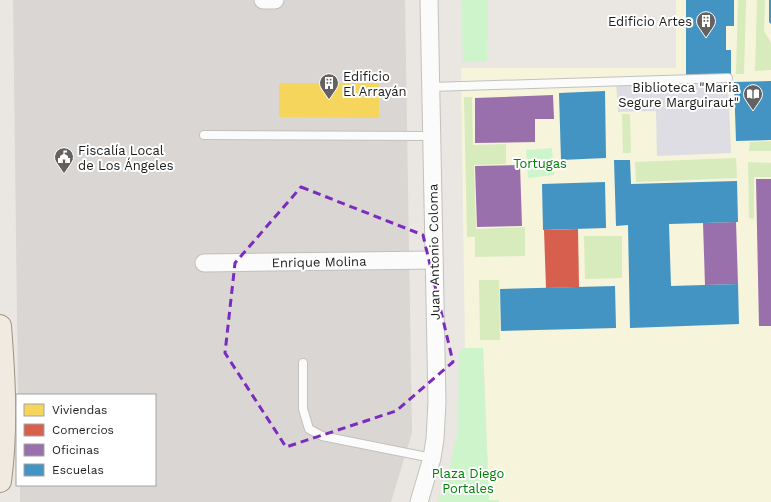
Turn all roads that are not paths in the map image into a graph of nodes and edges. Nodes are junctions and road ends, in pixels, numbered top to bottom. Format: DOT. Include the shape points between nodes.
graph roads {
  1 [pos="262,0"];
  2 [pos="275,0"];
  3 [pos="430,0"];
  4 [pos="728,78"];
  5 [pos="431,87"];
  6 [pos="204,135"];
  7 [pos="432,136"];
  8 [pos="434,260"];
  9 [pos="204,263"];
  10 [pos="0,326"];
  11 [pos="303,363"];
  12 [pos="432,458"];
  13 [pos="0,481"];
  14 [pos="419,502"];
  1 -- 2 [label="street"];
  3 -- 5 [label="street, Juan Antonio Coloma"];
  4 -- 5 [label="lane"];
  5 -- 7 [label="street, Juan Antonio Coloma"];
  6 -- 7 [label="lane"];
  7 -- 8 [label="street, Juan Antonio Coloma"];
  8 -- 9 [label="street, Enrique Molina"];
  8 -- 12 [label="street, Juan Antonio Coloma" via="437,402"];
  10 -- 13 [label="main road" via="4,402"];
  11 -- 12 [label="lane" via="303,409 309,429 322,436"];
  12 -- 14 [label="street, Juan Antonio Coloma"];
}
